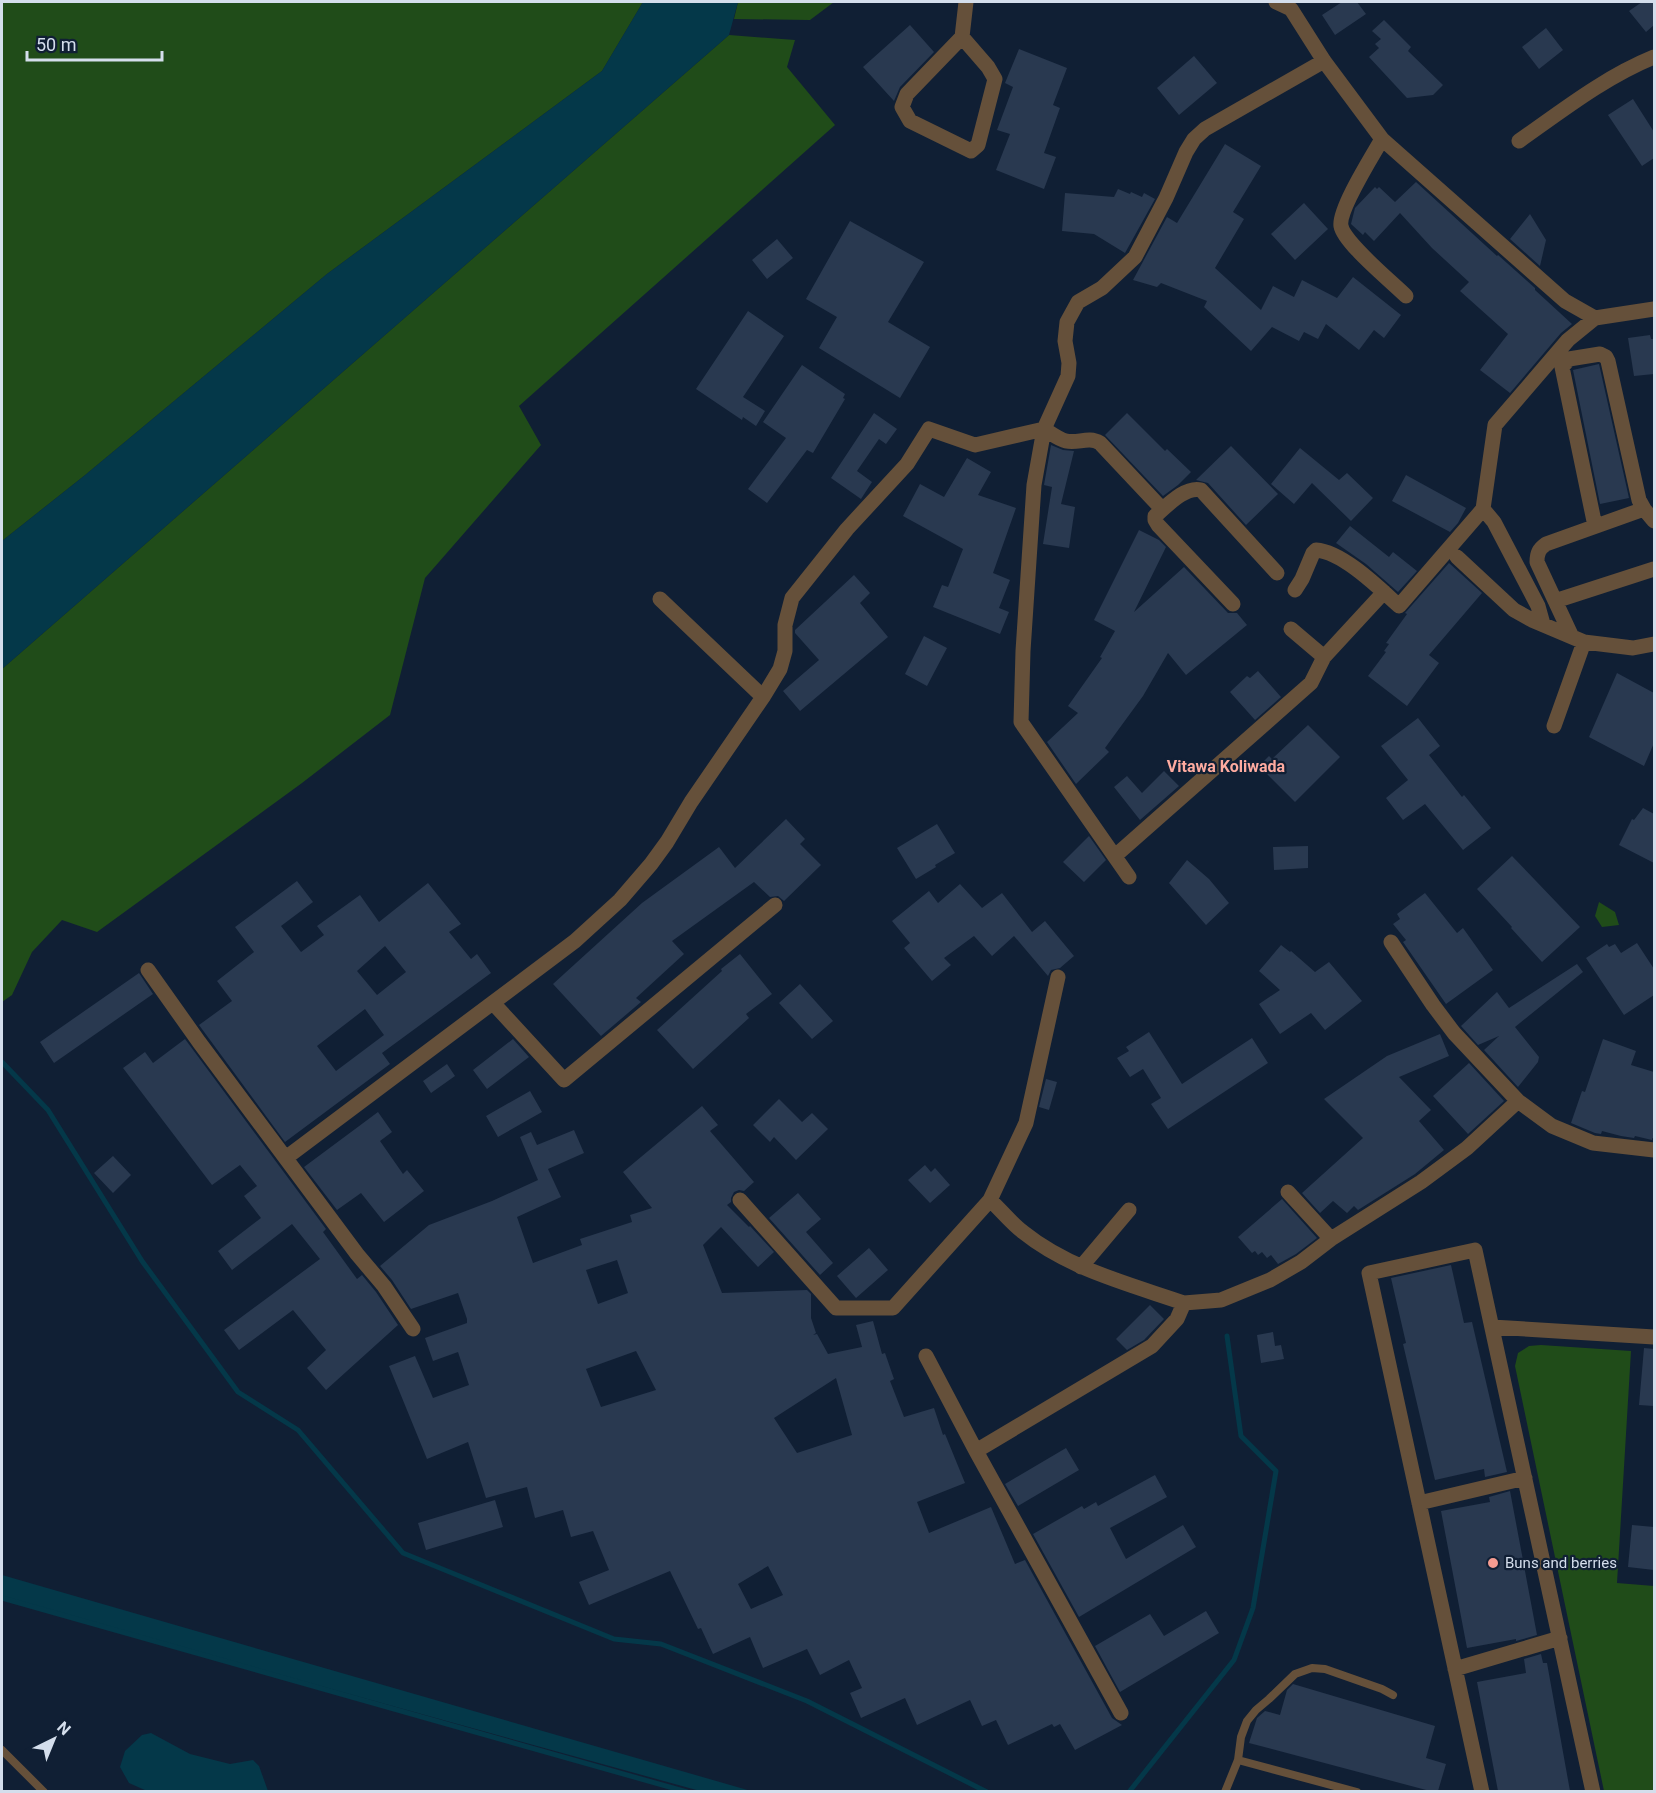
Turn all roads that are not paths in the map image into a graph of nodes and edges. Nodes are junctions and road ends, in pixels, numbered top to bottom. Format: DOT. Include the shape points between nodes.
graph roads {
  1 [pos="966,2"];
  2 [pos="1276,2"];
  3 [pos="1304,2"];
  4 [pos="1291,9"];
  5 [pos="962,37"];
  6 [pos="1654,57"];
  7 [pos="1324,61"];
  8 [pos="1382,139"];
  9 [pos="1519,141"];
  10 [pos="1406,296"];
  11 [pos="1654,309"];
  12 [pos="1595,318"];
  13 [pos="1573,335"];
  14 [pos="1578,358"];
  15 [pos="1044,429"];
  16 [pos="1162,509"];
  17 [pos="1483,509"];
  18 [pos="1649,515"];
  19 [pos="1595,526"];
  20 [pos="1456,557"];
  21 [pos="1654,569"];
  22 [pos="1277,573"];
  23 [pos="1295,590"];
  24 [pos="1383,592"];
  25 [pos="660,599"];
  26 [pos="1555,601"];
  27 [pos="1233,604"];
  28 [pos="1543,624"];
  29 [pos="1291,629"];
  30 [pos="1578,639"];
  31 [pos="1654,644"];
  32 [pos="1324,657"];
  33 [pos="763,697"];
  34 [pos="1554,726"];
  35 [pos="1115,856"];
  36 [pos="1129,877"];
  37 [pos="775,905"];
  38 [pos="1391,942"];
  39 [pos="148,970"];
  40 [pos="1058,977"];
  41 [pos="493,1003"];
  42 [pos="1518,1101"];
  43 [pos="1654,1150"];
  44 [pos="286,1158"];
  45 [pos="1288,1192"];
  46 [pos="740,1200"];
  47 [pos="990,1200"];
  48 [pos="1130,1210"];
  49 [pos="1331,1239"];
  50 [pos="1081,1267"];
  51 [pos="1184,1303"];
  52 [pos="1492,1327"];
  53 [pos="413,1329"];
  54 [pos="1654,1337"];
  55 [pos="926,1356"];
  56 [pos="976,1451"];
  57 [pos="1525,1478"];
  58 [pos="1419,1503"];
  59 [pos="1560,1638"];
  60 [pos="1455,1669"];
  61 [pos="1393,1695"];
  62 [pos="1121,1713"];
  63 [pos="2,1750"];
  64 [pos="1238,1760"];
  65 [pos="44,1791"];
  66 [pos="1225,1791"];
  67 [pos="1357,1791"];
  68 [pos="1482,1791"];
  69 [pos="1593,1791"];
  1 -- 5 [label="street"];
  2 -- 4 [label="street"];
  3 -- 4 [label="street"];
  4 -- 7 [label="street"];
  5 -- 5 [label="street" via="995,79 978,145 970,151 910,121 902,107 907,94"];
  6 -- 9 [label="street" via="1608,79"];
  7 -- 8 [label="street"];
  7 -- 15 [label="street" via="1194,139 1135,257 1102,288 1078,302 1067,322 1068,376"];
  8 -- 10 [label="street" via="1344,208 1340,224 1357,250"];
  8 -- 12 [label="street" via="1565,301"];
  11 -- 12 [label="street"];
  12 -- 13 [label="street"];
  13 -- 14 [label="street"];
  13 -- 17 [label="street" via="1495,425"];
  14 -- 18 [label="street" via="1600,354 1606,357 1639,500"];
  14 -- 19 [label="street" via="1569,359 1562,367"];
  15 -- 16 [label="street" via="1068,442 1088,439 1100,443"];
  15 -- 33 [label="street" via="975,445 929,429 907,464 847,529 792,598 780,669"];
  15 -- 35 [label="street" via="1034,485 1021,722"];
  16 -- 22 [label="street" via="1194,488 1201,490"];
  16 -- 27 [label="street" via="1155,516 1158,525"];
  17 -- 24 [label="street" via="1399,606"];
  17 -- 28 [label="street" via="1494,522 1538,606"];
  18 -- 19 [label="street"];
  19 -- 26 [label="street" via="1546,544 1537,554"];
  20 -- 28 [label="street" via="1514,610"];
  21 -- 26 [label="street"];
  23 -- 24 [label="street" via="1316,550 1322,550"];
  24 -- 32 [label="street"];
  25 -- 33 [label="street"];
  26 -- 30 [label="street"];
  28 -- 30 [label="street"];
  29 -- 32 [label="street"];
  30 -- 31 [label="street" via="1633,648"];
  30 -- 34 [label="street"];
  32 -- 35 [label="street" via="1311,682"];
  33 -- 41 [label="street" via="667,842 620,900 575,941"];
  35 -- 36 [label="street"];
  37 -- 41 [label="street" via="564,1080"];
  38 -- 42 [label="street" via="1454,1033"];
  39 -- 44 [label="street"];
  40 -- 47 [label="street" via="1026,1123"];
  41 -- 44 [label="street"];
  42 -- 43 [label="street" via="1552,1126 1593,1143"];
  42 -- 49 [label="street" via="1467,1148 1404,1194"];
  44 -- 53 [label="street"];
  45 -- 49 [label="street"];
  46 -- 47 [label="street" via="836,1308 893,1308"];
  47 -- 50 [label="street" via="1023,1232"];
  48 -- 50 [label="street"];
  49 -- 51 [label="street" via="1270,1280 1221,1300"];
  50 -- 51 [label="street"];
  51 -- 56 [label="street" via="1177,1319 1152,1346"];
  52 -- 54 [label="street"];
  52 -- 57 [label="street"];
  52 -- 58 [label="street" via="1475,1250 1369,1273"];
  55 -- 56 [label="street"];
  56 -- 62 [label="street"];
  57 -- 58 [label="street"];
  57 -- 59 [label="street"];
  58 -- 60 [label="street"];
  59 -- 60 [label="street"];
  59 -- 69 [label="street"];
  60 -- 68 [label="street"];
  61 -- 64 [label="lane" via="1324,1669 1312,1668 1295,1674 1247,1721"];
  63 -- 65 [label="lane"];
  64 -- 66 [label="lane"];
  64 -- 67 [label="lane"];
}
